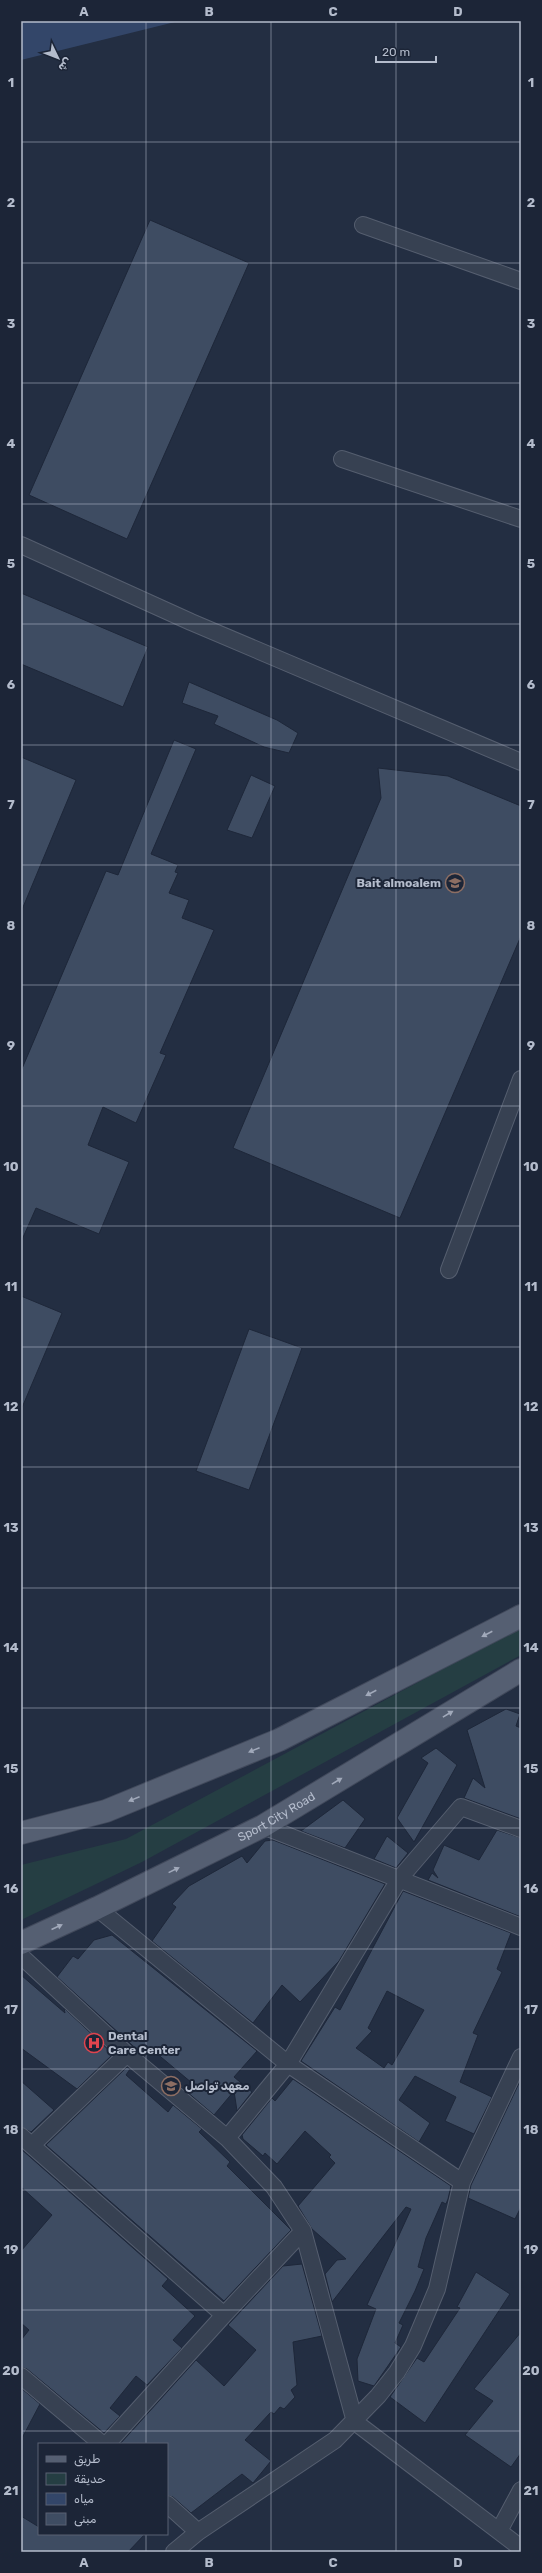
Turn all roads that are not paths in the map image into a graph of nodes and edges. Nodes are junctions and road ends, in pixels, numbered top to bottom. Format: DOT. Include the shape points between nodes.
graph roads {
  1 [pos="363,225"];
  2 [pos="521,281"];
  3 [pos="342,458"];
  4 [pos="521,519"];
  5 [pos="21,544"];
  6 [pos="521,762"];
  7 [pos="521,1079"];
  8 [pos="449,1270"];
  9 [pos="521,1616"];
  10 [pos="521,1670"];
  11 [pos="263,1826"];
  12 [pos="521,1829"];
  13 [pos="21,1833"];
  14 [pos="400,1878"];
  15 [pos="98,1908"];
  16 [pos="521,1927"];
  17 [pos="21,1943"];
  18 [pos="21,1956"];
  19 [pos="127,2054"];
  20 [pos="521,2057"];
  21 [pos="288,2064"];
  22 [pos="227,2138"];
  23 [pos="26,2141"];
  24 [pos="462,2182"];
  25 [pos="303,2231"];
  26 [pos="224,2315"];
  27 [pos="21,2376"];
  28 [pos="355,2422"];
  29 [pos="101,2443"];
  30 [pos="108,2443"];
  31 [pos="521,2490"];
  32 [pos="168,2505"];
  33 [pos="499,2531"];
  34 [pos="198,2532"];
  35 [pos="521,2548"];
  36 [pos="174,2552"];
  1 -- 2 [label="street"];
  3 -- 4 [label="street"];
  5 -- 6 [label="street" via="191,622"];
  7 -- 8 [label="street"];
  9 -- 13 [label="main road, one-way" via="279,1740 106,1811"];
  11 -- 10 [label="main road, Sport City Road, one-way"];
  11 -- 14 [label="street"];
  15 -- 11 [label="main road, Sport City Road, one-way"];
  12 -- 14 [label="street" via="461,1807"];
  14 -- 16 [label="street"];
  14 -- 21 [label="street"];
  17 -- 15 [label="main road, Sport City Road, one-way"];
  15 -- 21 [label="street"];
  18 -- 19 [label="street"];
  19 -- 22 [label="street"];
  19 -- 23 [label="street"];
  20 -- 24 [label="street"];
  21 -- 22 [label="street"];
  21 -- 24 [label="street"];
  22 -- 25 [label="street" via="274,2187"];
  23 -- 26 [label="street"];
  24 -- 28 [label="street" via="437,2289 427,2318 397,2372"];
  25 -- 26 [label="street"];
  25 -- 28 [label="street"];
  26 -- 30 [label="street"];
  27 -- 29 [label="street"];
  28 -- 33 [label="street"];
  28 -- 34 [label="street" via="314,2456"];
  31 -- 33 [label="street"];
  32 -- 34 [label="street"];
  33 -- 35 [label="street"];
  34 -- 36 [label="street"];
}
